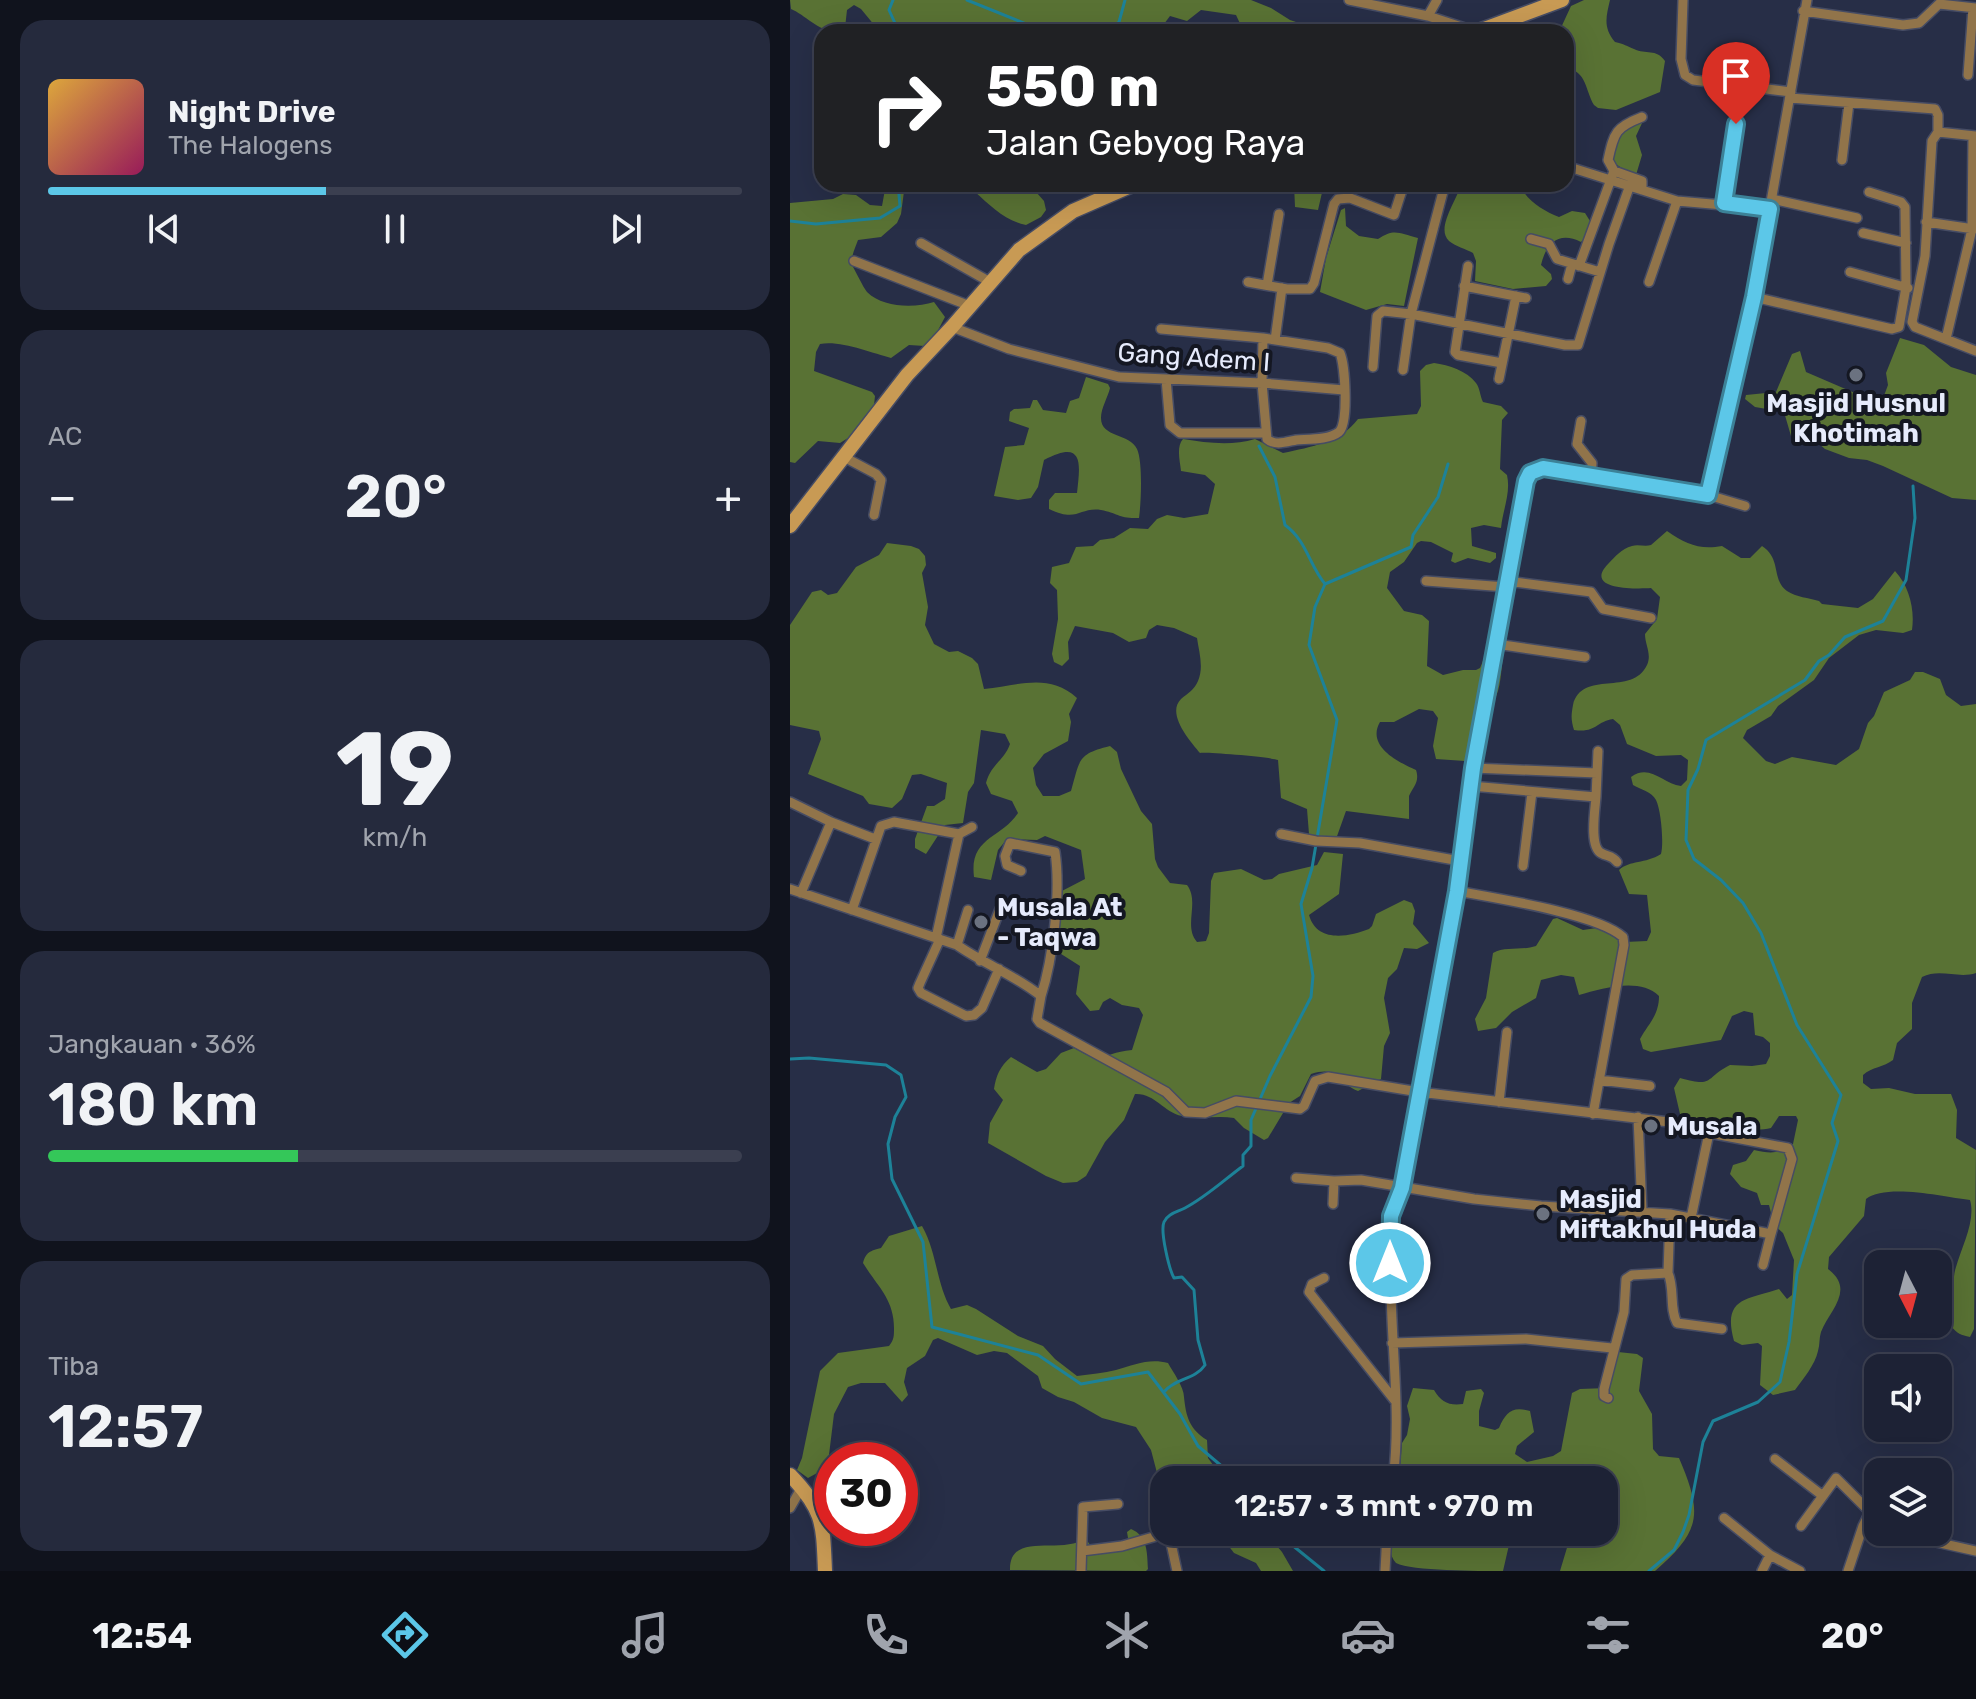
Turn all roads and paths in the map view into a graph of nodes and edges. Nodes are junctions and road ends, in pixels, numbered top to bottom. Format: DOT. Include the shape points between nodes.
graph roads {
  1 [pos="1349,0"];
  2 [pos="1437,0"];
  3 [pos="1562,0"];
  4 [pos="1683,0"];
  5 [pos="1807,0"];
  6 [pos="1375,3"];
  7 [pos="1974,8"];
  8 [pos="1803,11"];
  9 [pos="1428,16"];
  10 [pos="1452,24"];
  11 [pos="1498,24"];
  12 [pos="1968,75"];
  13 [pos="1791,95"];
  14 [pos="1849,103"];
  15 [pos="1642,117"];
  16 [pos="1736,124"];
  17 [pos="1938,132"];
  18 [pos="1975,136"];
  19 [pos="1842,160"];
  20 [pos="1574,168"];
  21 [pos="1613,175"];
  22 [pos="1630,185"];
  23 [pos="1974,187"];
  24 [pos="1642,190"];
  25 [pos="1117,192"];
  26 [pos="1401,192"];
  27 [pos="1443,192"];
  28 [pos="1869,192"];
  29 [pos="1677,201"];
  30 [pos="1724,203"];
  31 [pos="1771,204"];
  32 [pos="1279,214"];
  33 [pos="1857,218"];
  34 [pos="1926,222"];
  35 [pos="1974,229"];
  36 [pos="1863,233"];
  37 [pos="1531,239"];
  38 [pos="921,243"];
  39 [pos="1906,243"];
  40 [pos="854,261"];
  41 [pos="1576,265"];
  42 [pos="1468,266"];
  43 [pos="1600,272"];
  44 [pos="1850,272"];
  45 [pos="1568,279"];
  46 [pos="990,282"];
  47 [pos="1248,282"];
  48 [pos="1649,282"];
  49 [pos="1267,285"];
  50 [pos="1464,286"];
  51 [pos="1282,288"];
  52 [pos="1912,289"];
  53 [pos="1754,297"];
  54 [pos="970,306"];
  55 [pos="1411,314"];
  56 [pos="1458,324"];
  57 [pos="952,327"];
  58 [pos="1161,329"];
  59 [pos="1507,335"];
  60 [pos="1263,338"];
  61 [pos="1946,339"];
  62 [pos="1275,340"];
  63 [pos="1976,351"];
  64 [pos="1502,363"];
  65 [pos="1373,367"];
  66 [pos="1403,370"];
  67 [pos="1166,379"];
  68 [pos="1499,379"];
  69 [pos="1262,383"];
  70 [pos="1344,390"];
  71 [pos="1581,421"];
  72 [pos="1266,433"];
  73 [pos="842,456"];
  74 [pos="1591,477"];
  75 [pos="1708,495"];
  76 [pos="1745,506"];
  77 [pos="874,515"];
  78 [pos="790,526"];
  79 [pos="1426,581"];
  80 [pos="1506,584"];
  81 [pos="1651,618"];
  82 [pos="1496,644"];
  83 [pos="1585,657"];
  84 [pos="1598,751"];
  85 [pos="1473,768"];
  86 [pos="1597,773"];
  87 [pos="1471,786"];
  88 [pos="1532,792"];
  89 [pos="1592,797"];
  90 [pos="791,806"];
  91 [pos="831,822"];
  92 [pos="972,827"];
  93 [pos="959,834"];
  94 [pos="1281,834"];
  95 [pos="875,839"];
  96 [pos="1460,861"];
  97 [pos="1617,862"];
  98 [pos="1523,866"];
  99 [pos="1021,871"];
  100 [pos="790,889"];
  101 [pos="1457,891"];
  102 [pos="801,893"];
  103 [pos="1000,909"];
  104 [pos="852,910"];
  105 [pos="968,910"];
  106 [pos="938,939"];
  107 [pos="957,945"];
  108 [pos="980,961"];
  109 [pos="999,969"];
  110 [pos="1041,996"];
  111 [pos="1507,1032"];
  112 [pos="1599,1080"];
  113 [pos="1650,1086"];
  114 [pos="1419,1092"];
  115 [pos="1499,1102"];
  116 [pos="1593,1114"];
  117 [pos="1638,1117"];
  118 [pos="1709,1133"];
  119 [pos="1296,1178"];
  120 [pos="1334,1181"];
  121 [pos="1402,1188"];
  122 [pos="1333,1204"];
  123 [pos="1642,1211"];
  124 [pos="1670,1214"];
  125 [pos="1691,1218"];
  126 [pos="1771,1234"];
  127 [pos="1763,1265"];
  128 [pos="1668,1273"];
  129 [pos="1324,1278"];
  130 [pos="1722,1329"];
  131 [pos="1392,1343"];
  132 [pos="1612,1348"];
  133 [pos="1608,1398"];
  134 [pos="1396,1402"];
  135 [pos="1775,1459"];
  136 [pos="1395,1466"];
  137 [pos="790,1475"];
  138 [pos="802,1487"];
  139 [pos="1823,1496"];
  140 [pos="1118,1504"];
  141 [pos="790,1508"];
  142 [pos="1724,1518"];
  143 [pos="1801,1526"];
  144 [pos="1863,1526"];
  145 [pos="1386,1546"];
  146 [pos="1952,1546"];
  147 [pos="1082,1551"];
  148 [pos="1976,1551"];
  149 [pos="1770,1555"];
  150 [pos="1796,1570"];
  151 [pos="825,1571"];
  152 [pos="1081,1571"];
  153 [pos="1177,1571"];
  154 [pos="1385,1571"];
  155 [pos="1762,1571"];
  156 [pos="1848,1571"];
  1 -- 6 [label="street"];
  2 -- 9 [label="street"];
  3 -- 11 [label="main road"];
  4 -- 13 [label="street" via="1685,75"];
  5 -- 8 [label="street"];
  6 -- 9 [label="street"];
  7 -- 8 [label="street" via="1939,4 1919,23 1903,25"];
  7 -- 12 [label="street"];
  8 -- 13 [label="street"];
  9 -- 10 [label="street"];
  13 -- 14 [label="street"];
  13 -- 31 [label="street"];
  14 -- 17 [label="street" via="1935,109"];
  14 -- 19 [label="street"];
  15 -- 21 [label="street" via="1618,129 1608,160"];
  16 -- 30 [label="street"];
  17 -- 18 [label="street"];
  17 -- 34 [label="street" via="1932,141"];
  18 -- 23 [label="street"];
  20 -- 21 [label="street"];
  21 -- 22 [label="street"];
  21 -- 24 [label="street" via="1642,181"];
  21 -- 41 [label="street"];
  22 -- 24 [label="street"];
  22 -- 43 [label="street"];
  23 -- 35 [label="street"];
  24 -- 29 [label="street"];
  25 -- 46 [label="main road" via="1047,227"];
  26 -- 51 [label="street" via="1394,215 1350,198 1338,199 1314,283 1310,289"];
  27 -- 55 [label="street"];
  28 -- 39 [label="street" via="1904,205"];
  29 -- 30 [label="street"];
  29 -- 48 [label="street"];
  30 -- 31 [label="street"];
  31 -- 33 [label="street"];
  31 -- 53 [label="street"];
  32 -- 49 [label="street"];
  34 -- 35 [label="street"];
  34 -- 52 [label="street" via="1925,256"];
  35 -- 61 [label="street"];
  36 -- 39 [label="street"];
  37 -- 41 [label="street" via="1549,244 1557,259"];
  38 -- 46 [label="street"];
  39 -- 52 [label="street"];
  40 -- 54 [label="street"];
  41 -- 43 [label="street"];
  41 -- 45 [label="street"];
  42 -- 50 [label="street"];
  43 -- 59 [label="street" via="1578,345"];
  44 -- 52 [label="street"];
  46 -- 54 [label="main road"];
  47 -- 49 [label="street"];
  49 -- 51 [label="street"];
  50 -- 56 [label="street"];
  50 -- 59 [label="street" via="1521,297"];
  51 -- 62 [label="street"];
  52 -- 53 [label="street" via="1899,327 1892,329"];
  52 -- 61 [label="street" via="1915,327"];
  53 -- 75 [label="street"];
  54 -- 57 [label="main road"];
  55 -- 56 [label="street"];
  55 -- 65 [label="street" via="1383,311 1377,316"];
  55 -- 66 [label="street"];
  56 -- 59 [label="street"];
  56 -- 64 [label="street" via="1458,355"];
  57 -- 67 [label="street, Gang Adem I" via="1009,349 1119,377"];
  57 -- 73 [label="main road"];
  58 -- 60 [label="street"];
  59 -- 64 [label="street"];
  60 -- 62 [label="street"];
  60 -- 69 [label="street"];
  61 -- 63 [label="street"];
  62 -- 70 [label="street" via="1340,353"];
  64 -- 68 [label="street"];
  67 -- 69 [label="street, Gang Adem I"];
  67 -- 72 [label="street" via="1170,425 1180,433"];
  69 -- 70 [label="street, Gang Adem I"];
  69 -- 72 [label="street"];
  70 -- 72 [label="street" via="1345,423 1336,434 1274,443"];
  71 -- 74 [label="street" via="1577,444 1592,463"];
  73 -- 77 [label="street" via="881,480"];
  73 -- 78 [label="main road"];
  74 -- 75 [label="street"];
  74 -- 80 [label="street" via="1543,468 1530,473"];
  75 -- 76 [label="street"];
  79 -- 80 [label="street"];
  80 -- 81 [label="street" via="1591,592 1603,609"];
  80 -- 82 [label="street"];
  82 -- 83 [label="street"];
  82 -- 85 [label="street"];
  84 -- 86 [label="street"];
  85 -- 86 [label="street"];
  85 -- 87 [label="street"];
  86 -- 89 [label="street"];
  87 -- 88 [label="street"];
  87 -- 96 [label="street"];
  88 -- 89 [label="street"];
  88 -- 98 [label="street"];
  89 -- 97 [label="street" via="1595,845"];
  90 -- 91 [label="street"];
  91 -- 95 [label="street"];
  91 -- 102 [label="street"];
  92 -- 93 [label="street"];
  93 -- 95 [label="street" via="890,822 881,826"];
  93 -- 106 [label="street"];
  94 -- 96 [label="street"];
  95 -- 104 [label="street"];
  96 -- 101 [label="street"];
  99 -- 110 [label="street" via="1007,865 1010,843 1055,852 1052,940"];
  100 -- 102 [label="street"];
  101 -- 112 [label="street" via="1592,921 1623,937"];
  101 -- 114 [label="street"];
  102 -- 104 [label="street"];
  103 -- 108 [label="street"];
  104 -- 106 [label="street"];
  105 -- 107 [label="street"];
  106 -- 107 [label="street"];
  106 -- 109 [label="street" via="918,988 921,993 970,1016 982,1008"];
  107 -- 108 [label="street"];
  108 -- 109 [label="street"];
  109 -- 110 [label="street"];
  110 -- 114 [label="street" via="1040,1023 1166,1092 1186,1112 1205,1113 1236,1101 1300,1109 1321,1077"];
  111 -- 115 [label="street"];
  112 -- 113 [label="street"];
  112 -- 116 [label="street"];
  114 -- 115 [label="street"];
  114 -- 121 [label="street"];
  115 -- 116 [label="street"];
  116 -- 117 [label="street"];
  117 -- 118 [label="street"];
  117 -- 123 [label="street"];
  118 -- 125 [label="street"];
  118 -- 126 [label="street" via="1788,1148 1790,1170"];
  119 -- 120 [label="street"];
  120 -- 121 [label="street"];
  120 -- 122 [label="street"];
  121 -- 123 [label="street" via="1528,1205"];
  121 -- 131 [label="street" via="1391,1216"];
  123 -- 124 [label="street"];
  124 -- 125 [label="street"];
  124 -- 128 [label="street"];
  125 -- 126 [label="street"];
  126 -- 127 [label="street"];
  128 -- 130 [label="street" via="1677,1323"];
  128 -- 132 [label="street" via="1626,1279 1624,1312"];
  129 -- 134 [label="street" via="1309,1286 1309,1292"];
  131 -- 132 [label="street" via="1526,1339"];
  131 -- 134 [label="street"];
  132 -- 133 [label="street" via="1603,1393"];
  134 -- 136 [label="street"];
  135 -- 139 [label="street"];
  137 -- 138 [label="main road"];
  138 -- 141 [label="street"];
  138 -- 151 [label="main road" via="822,1521"];
  139 -- 143 [label="street"];
  139 -- 144 [label="street" via="1836,1478 1870,1512"];
  140 -- 147 [label="street" via="1083,1507"];
  142 -- 149 [label="street"];
  144 -- 156 [label="street"];
  145 -- 154 [label="street"];
  146 -- 148 [label="street"];
  147 -- 152 [label="street"];
  147 -- 153 [label="street" via="1167,1533"];
  149 -- 150 [label="street"];
  149 -- 155 [label="street"];
}
